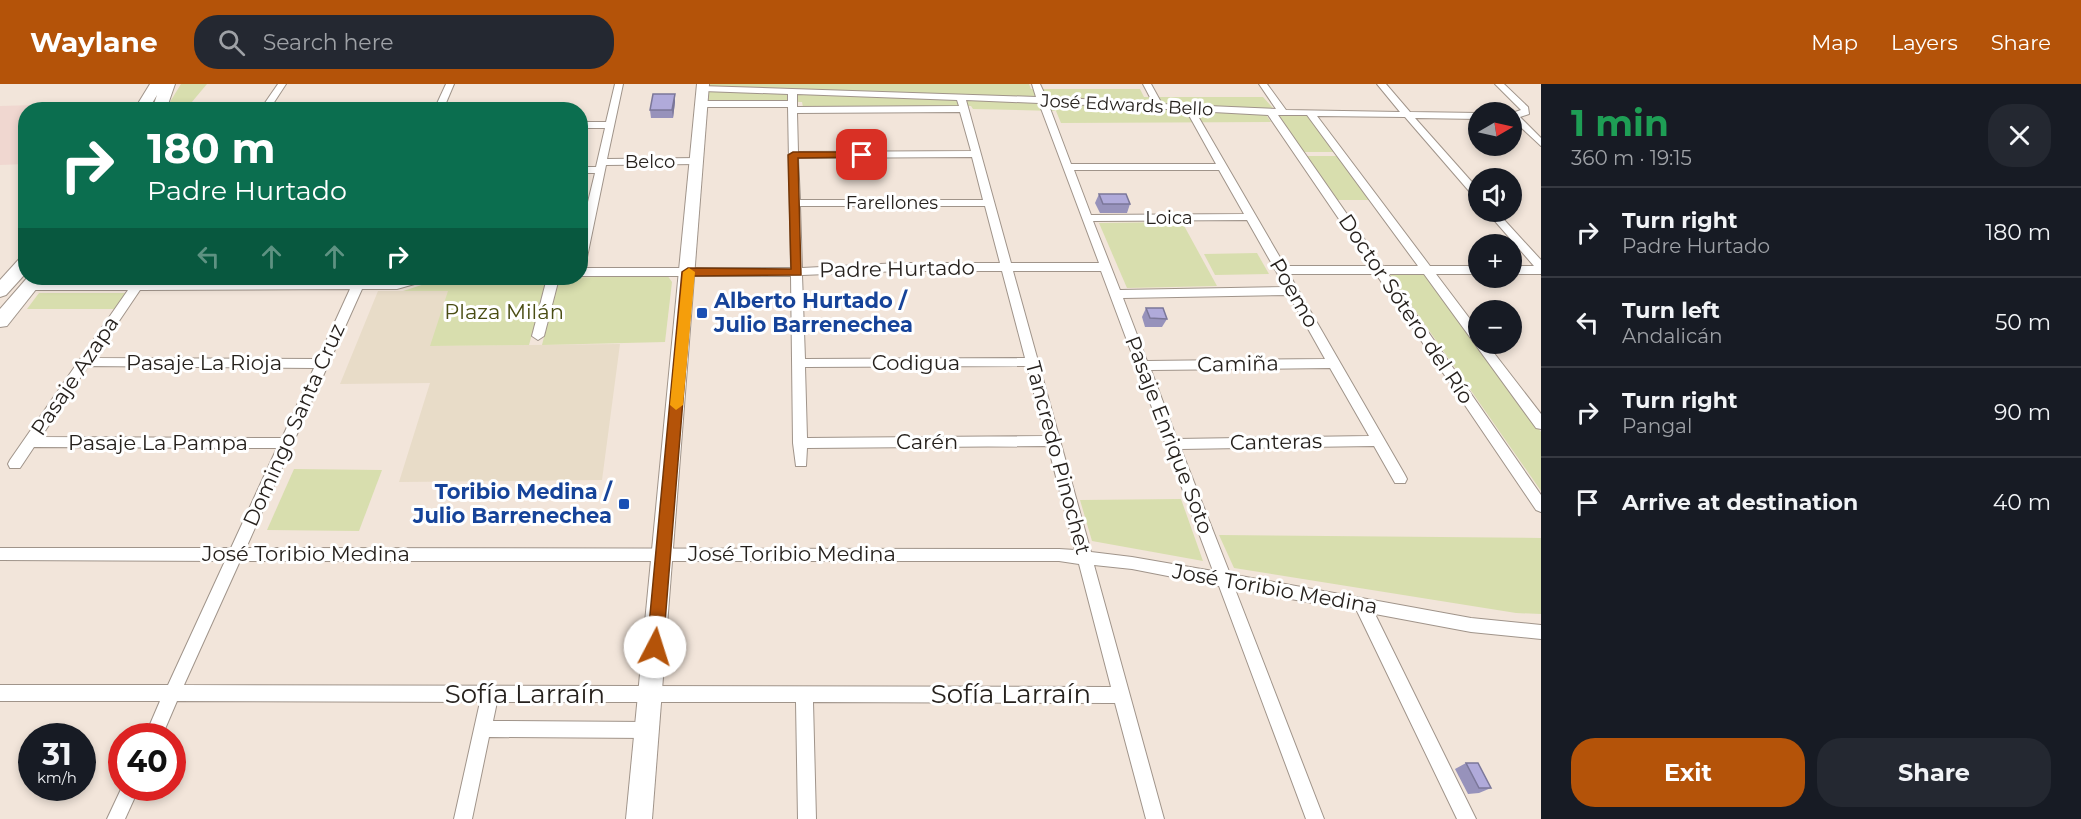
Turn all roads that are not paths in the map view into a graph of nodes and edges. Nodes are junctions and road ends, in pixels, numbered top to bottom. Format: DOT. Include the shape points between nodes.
graph roads {
  1 [pos="157,84"];
  2 [pos="168,84"];
  3 [pos="282,84"];
  4 [pos="450,84"];
  5 [pos="619,84"];
  6 [pos="928,84"];
  7 [pos="1036,84"];
  8 [pos="1147,84"];
  9 [pos="1263,84"];
  10 [pos="1381,84"];
  11 [pos="1499,84"];
  12 [pos="821,88"];
  13 [pos="702,92"];
  14 [pos="931,97"];
  15 [pos="1042,100"];
  16 [pos="146,102"];
  17 [pos="162,102"];
  18 [pos="270,102"];
  19 [pos="442,102"];
  20 [pos="792,102"];
  21 [pos="1518,102"];
  22 [pos="962,103"];
  23 [pos="1159,106"];
  24 [pos="1189,108"];
  25 [pos="1277,112"];
  26 [pos="1310,113"];
  27 [pos="1408,114"];
  28 [pos="1468,116"];
  29 [pos="1522,124"];
  30 [pos="588,125"];
  31 [pos="610,125"];
  32 [pos="1540,140"];
  33 [pos="976,154"];
  34 [pos="793,155"];
  35 [pos="698,161"];
  36 [pos="602,166"];
  37 [pos="1068,167"];
  38 [pos="1222,167"];
  39 [pos="588,169"];
  40 [pos="1468,183"];
  41 [pos="794,203"];
  42 [pos="990,203"];
  43 [pos="588,211"];
  44 [pos="1250,217"];
  45 [pos="1087,218"];
  46 [pos="1501,222"];
  47 [pos="1007,267"];
  48 [pos="1106,267"];
  49 [pos="1541,269"];
  50 [pos="1280,270"];
  51 [pos="1379,270"];
  52 [pos="1427,270"];
  53 [pos="1468,270"];
  54 [pos="1522,270"];
  55 [pos="18,271"];
  56 [pos="588,272"];
  57 [pos="688,272"];
  58 [pos="797,272"];
  59 [pos="30,285"];
  60 [pos="94,285"];
  61 [pos="210,285"];
  62 [pos="357,285"];
  63 [pos="551,285"];
  64 [pos="136,287"];
  65 [pos="0,291"];
  66 [pos="1293,291"];
  67 [pos="1116,294"];
  68 [pos="0,321"];
  69 [pos="1468,326"];
  70 [pos="538,336"];
  71 [pos="1489,354"];
  72 [pos="85,362"];
  73 [pos="1032,362"];
  74 [pos="323,363"];
  75 [pos="799,363"];
  76 [pos="1334,363"];
  77 [pos="1143,366"];
  78 [pos="1540,420"];
  79 [pos="1054,441"];
  80 [pos="1378,441"];
  81 [pos="30,442"];
  82 [pos="286,443"];
  83 [pos="800,443"];
  84 [pos="1173,444"];
  85 [pos="801,462"];
  86 [pos="15,464"];
  87 [pos="1400,479"];
  88 [pos="1541,506"];
  89 [pos="0,554"];
  90 [pos="236,554"];
  91 [pos="663,554"];
  92 [pos="1085,557"];
  93 [pos="1225,580"];
  94 [pos="1362,605"];
  95 [pos="1541,632"];
  96 [pos="0,693"];
  97 [pos="173,693"];
  98 [pos="490,694"];
  99 [pos="650,694"];
  100 [pos="804,694"];
  101 [pos="1122,694"];
  102 [pos="159,723"];
  103 [pos="483,729"];
  104 [pos="647,730"];
  105 [pos="124,801"];
  106 [pos="116,819"];
  107 [pos="463,819"];
  108 [pos="639,819"];
  109 [pos="807,819"];
  110 [pos="1155,819"];
  111 [pos="1315,819"];
  112 [pos="1467,819"];
  1 -- 16 [label="main road"];
  2 -- 17 [label="main road"];
  3 -- 18 [label="street"];
  4 -- 19 [label="street"];
  5 -- 31 [label="street"];
  6 -- 14 [label="street"];
  7 -- 15 [label="street, Pasaje Enrique Soto"];
  8 -- 23 [label="street"];
  9 -- 25 [label="street, Doctor Sótero del Río"];
  10 -- 27 [label="street"];
  11 -- 21 [label="street"];
  12 -- 14 [label="street, José Edwards Bello"];
  12 -- 20 [label="street, José Edwards Bello"];
  13 -- 20 [label="street, José Edwards Bello"];
  13 -- 20 [label="street, José Edwards Bello"];
  13 -- 35 [label="street"];
  14 -- 22 [label="street, José Edwards Bello"];
  15 -- 22 [label="street, José Edwards Bello"];
  15 -- 23 [label="street, José Edwards Bello"];
  15 -- 37 [label="street, Pasaje Enrique Soto"];
  20 -- 22 [label="street, José Edwards Bello"];
  20 -- 34 [label="street"];
  22 -- 33 [label="street, Tancredo Pinochet"];
  23 -- 24 [label="street, José Edwards Bello"];
  24 -- 25 [label="street, José Edwards Bello"];
  24 -- 38 [label="street, Poemo"];
  25 -- 26 [label="street, José Edwards Bello"];
  25 -- 51 [label="street, Doctor Sótero del Río"];
  26 -- 27 [label="street, José Edwards Bello"];
  26 -- 52 [label="street, Doctor Sótero del Río"];
  27 -- 28 [label="street, José Edwards Bello"];
  27 -- 40 [label="street"];
  29 -- 32 [label="street"];
  30 -- 31 [label="street"];
  31 -- 36 [label="street"];
  33 -- 34 [label="street"];
  33 -- 42 [label="street, Tancredo Pinochet"];
  34 -- 41 [label="street"];
  35 -- 36 [label="street, Belco"];
  35 -- 57 [label="street"];
  36 -- 39 [label="street, Belco"];
  36 -- 43 [label="street"];
  37 -- 38 [label="street"];
  37 -- 45 [label="street, Pasaje Enrique Soto"];
  38 -- 44 [label="street, Poemo"];
  41 -- 42 [label="street, Farellones"];
  41 -- 58 [label="street"];
  42 -- 47 [label="street, Tancredo Pinochet"];
  44 -- 45 [label="street, Loica"];
  44 -- 50 [label="street, Poemo"];
  45 -- 48 [label="street, Pasaje Enrique Soto"];
  46 -- 49 [label="street"];
  47 -- 48 [label="street, Padre Hurtado"];
  47 -- 58 [label="street, Padre Hurtado"];
  47 -- 73 [label="street, Tancredo Pinochet"];
  48 -- 67 [label="street, Pasaje Enrique Soto"];
  49 -- 54 [label="street"];
  50 -- 51 [label="street"];
  50 -- 66 [label="street, Poemo"];
  51 -- 52 [label="street"];
  51 -- 88 [label="street, Doctor Sótero del Río"];
  52 -- 53 [label="street"];
  52 -- 69 [label="street, Doctor Sótero del Río"];
  55 -- 65 [label="main road"];
  56 -- 57 [label="street, Padre Hurtado"];
  57 -- 58 [label="street, Padre Hurtado"];
  57 -- 91 [label="street"];
  58 -- 75 [label="street"];
  59 -- 68 [label="main road"];
  60 -- 64 [label="street"];
  61 -- 64 [label="street"];
  62 -- 74 [label="street, Domingo Santa Cruz"];
  63 -- 70 [label="street"];
  64 -- 72 [label="street, Pasaje Azapa"];
  66 -- 67 [label="street"];
  66 -- 76 [label="street, Poemo"];
  67 -- 77 [label="street, Pasaje Enrique Soto"];
  71 -- 78 [label="street, Doctor Sótero del Río"];
  72 -- 74 [label="street, Pasaje La Rioja"];
  72 -- 81 [label="street, Pasaje Azapa"];
  73 -- 75 [label="street, Codigua"];
  73 -- 79 [label="street, Tancredo Pinochet"];
  74 -- 82 [label="street, Domingo Santa Cruz"];
  75 -- 83 [label="street"];
  76 -- 77 [label="street, Camiña"];
  76 -- 80 [label="street, Poemo"];
  77 -- 84 [label="street, Pasaje Enrique Soto"];
  79 -- 83 [label="street, Carén"];
  79 -- 92 [label="street, Tancredo Pinochet"];
  80 -- 84 [label="street, Canteras"];
  80 -- 87 [label="street, Poemo"];
  81 -- 82 [label="street, Pasaje La Pampa"];
  81 -- 86 [label="street, Pasaje Azapa"];
  82 -- 90 [label="street, Domingo Santa Cruz"];
  83 -- 85 [label="street"];
  84 -- 93 [label="street, Pasaje Enrique Soto"];
  89 -- 90 [label="street, José Toribio Medina"];
  90 -- 91 [label="street, José Toribio Medina"];
  90 -- 97 [label="street, Domingo Santa Cruz"];
  91 -- 92 [label="street, José Toribio Medina"];
  91 -- 99 [label="street"];
  92 -- 93 [label="street, José Toribio Medina"];
  92 -- 101 [label="street, Tancredo Pinochet"];
  93 -- 94 [label="street, José Toribio Medina"];
  93 -- 111 [label="street, Pasaje Enrique Soto"];
  94 -- 95 [label="street, José Toribio Medina" via="1471,625"];
  94 -- 112 [label="street"];
  96 -- 97 [label="street, Sofía Larraín"];
  97 -- 98 [label="street, Sofía Larraín"];
  97 -- 102 [label="street, Domingo Santa Cruz"];
  98 -- 99 [label="street, Sofía Larraín"];
  98 -- 103 [label="street"];
  99 -- 100 [label="street, Sofía Larraín"];
  99 -- 104 [label="street"];
  100 -- 101 [label="street, Sofía Larraín"];
  100 -- 109 [label="street"];
  101 -- 110 [label="street, Tancredo Pinochet"];
  103 -- 104 [label="street, Sofía Larraín"];
  103 -- 107 [label="street"];
  104 -- 108 [label="street"];
  105 -- 106 [label="street"];
}
